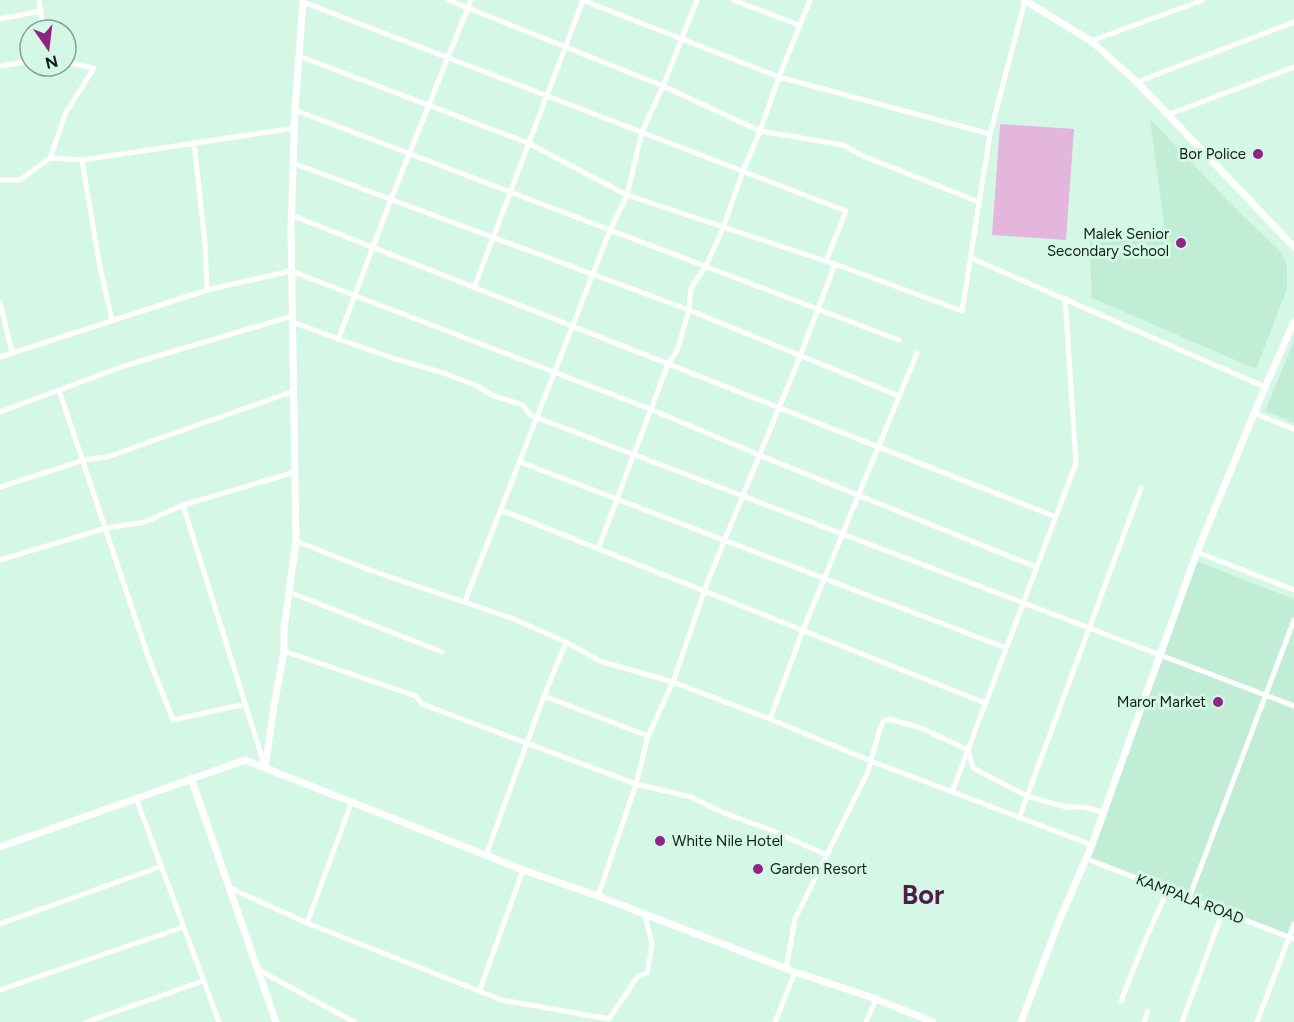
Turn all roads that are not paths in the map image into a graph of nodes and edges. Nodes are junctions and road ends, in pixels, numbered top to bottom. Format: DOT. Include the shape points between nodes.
graph roads {
  1 [pos="39,0"];
  2 [pos="448,0"];
  3 [pos="471,0"];
  4 [pos="583,0"];
  5 [pos="697,0"];
  6 [pos="733,0"];
  7 [pos="810,0"];
  8 [pos="1024,0"];
  9 [pos="1203,0"];
  10 [pos="303,1"];
  11 [pos="467,8"];
  12 [pos="40,11"];
  13 [pos="41,18"];
  14 [pos="0,20"];
  15 [pos="1294,22"];
  16 [pos="799,25"];
  17 [pos="683,38"];
  18 [pos="1091,41"];
  19 [pos="565,47"];
  20 [pos="299,56"];
  21 [pos="447,57"];
  22 [pos="18,63"];
  23 [pos="78,65"];
  24 [pos="0,66"];
  25 [pos="1294,67"];
  26 [pos="779,76"];
  27 [pos="1137,82"];
  28 [pos="663,86"];
  29 [pos="547,95"];
  30 [pos="428,105"];
  31 [pos="296,110"];
  32 [pos="1167,115"];
  33 [pos="294,128"];
  34 [pos="760,131"];
  35 [pos="642,132"];
  36 [pos="990,134"];
  37 [pos="194,142"];
  38 [pos="528,143"];
  39 [pos="409,153"];
  40 [pos="50,158"];
  41 [pos="82,160"];
  42 [pos="293,163"];
  43 [pos="743,171"];
  44 [pos="0,180"];
  45 [pos="509,192"];
  46 [pos="627,195"];
  47 [pos="391,199"];
  48 [pos="980,202"];
  49 [pos="291,215"];
  50 [pos="723,228"];
  51 [pos="610,230"];
  52 [pos="493,236"];
  53 [pos="372,247"];
  54 [pos="1294,247"];
  55 [pos="970,258"];
  56 [pos="826,261"];
  57 [pos="835,264"];
  58 [pos="706,266"];
  59 [pos="291,271"];
  60 [pos="593,274"];
  61 [pos="474,288"];
  62 [pos="207,290"];
  63 [pos="355,295"];
  64 [pos="1065,298"];
  65 [pos="0,302"];
  66 [pos="689,310"];
  67 [pos="818,310"];
  68 [pos="292,319"];
  69 [pos="112,320"];
  70 [pos="1294,322"];
  71 [pos="573,327"];
  72 [pos="338,340"];
  73 [pos="898,340"];
  74 [pos="12,352"];
  75 [pos="917,353"];
  76 [pos="0,357"];
  77 [pos="800,357"];
  78 [pos="668,364"];
  79 [pos="556,372"];
  80 [pos="1265,387"];
  81 [pos="59,390"];
  82 [pos="294,391"];
  83 [pos="899,396"];
  84 [pos="779,408"];
  85 [pos="650,409"];
  86 [pos="0,412"];
  87 [pos="1254,412"];
  88 [pos="538,418"];
  89 [pos="1294,429"];
  90 [pos="878,448"];
  91 [pos="633,454"];
  92 [pos="759,455"];
  93 [pos="84,460"];
  94 [pos="520,462"];
  95 [pos="295,472"];
  96 [pos="0,488"];
  97 [pos="1141,488"];
  98 [pos="743,495"];
  99 [pos="858,495"];
  100 [pos="616,500"];
  101 [pos="183,505"];
  102 [pos="501,510"];
  103 [pos="1056,517"];
  104 [pos="106,528"];
  105 [pos="842,533"];
  106 [pos="296,541"];
  107 [pos="724,542"];
  108 [pos="598,549"];
  109 [pos="1197,552"];
  110 [pos="0,560"];
  111 [pos="1036,567"];
  112 [pos="824,579"];
  113 [pos="1294,590"];
  114 [pos="704,591"];
  115 [pos="289,592"];
  116 [pos="465,601"];
  117 [pos="1023,602"];
  118 [pos="1294,621"];
  119 [pos="1089,628"];
  120 [pos="803,630"];
  121 [pos="566,642"];
  122 [pos="1006,648"];
  123 [pos="285,651"];
  124 [pos="442,652"];
  125 [pos="1161,655"];
  126 [pos="673,682"];
  127 [pos="1265,695"];
  128 [pos="544,696"];
  129 [pos="985,703"];
  130 [pos="244,704"];
  131 [pos="1294,706"];
  132 [pos="770,719"];
  133 [pos="648,736"];
  134 [pos="527,744"];
  135 [pos="968,750"];
  136 [pos="871,761"];
  137 [pos="265,767"];
  138 [pos="191,778"];
  139 [pos="636,784"];
  140 [pos="952,792"];
  141 [pos="1027,796"];
  142 [pos="135,798"];
  143 [pos="352,801"];
  144 [pos="1103,812"];
  145 [pos="1019,818"];
  146 [pos="1092,845"];
  147 [pos="0,848"];
  148 [pos="486,855"];
  149 [pos="827,855"];
  150 [pos="1087,859"];
  151 [pos="162,867"];
  152 [pos="523,870"];
  153 [pos="228,887"];
  154 [pos="1168,889"];
  155 [pos="598,896"];
  156 [pos="1189,898"];
  157 [pos="1223,911"];
  158 [pos="645,914"];
  159 [pos="307,923"];
  160 [pos="0,924"];
  161 [pos="1294,924"];
  162 [pos="183,927"];
  163 [pos="1291,938"];
  164 [pos="257,969"];
  165 [pos="786,969"];
  166 [pos="795,972"];
  167 [pos="203,981"];
  168 [pos="0,990"];
  169 [pos="480,992"];
  170 [pos="876,999"];
  171 [pos="1121,1000"];
  172 [pos="1148,1011"];
  173 [pos="86,1022"];
  174 [pos="219,1022"];
  175 [pos="276,1022"];
  176 [pos="354,1022"];
  177 [pos="775,1022"];
  178 [pos="866,1022"];
  179 [pos="933,1022"];
  180 [pos="1021,1022"];
  181 [pos="1144,1022"];
  182 [pos="1182,1022"];
  183 [pos="1257,1022"];
  1 -- 12 [label="street"];
  2 -- 11 [label="street"];
  3 -- 11 [label="street"];
  4 -- 17 [label="street"];
  4 -- 19 [label="street"];
  5 -- 17 [label="street"];
  6 -- 16 [label="street"];
  7 -- 16 [label="street"];
  8 -- 18 [label="street"];
  8 -- 36 [label="street"];
  9 -- 18 [label="street"];
  10 -- 20 [label="street"];
  10 -- 21 [label="street"];
  11 -- 19 [label="street"];
  11 -- 21 [label="street"];
  12 -- 13 [label="street"];
  12 -- 14 [label="street"];
  15 -- 27 [label="street"];
  16 -- 26 [label="street"];
  17 -- 26 [label="street"];
  17 -- 28 [label="street"];
  18 -- 27 [label="street"];
  19 -- 28 [label="street"];
  19 -- 29 [label="street"];
  20 -- 30 [label="street"];
  20 -- 31 [label="street"];
  21 -- 29 [label="street"];
  21 -- 30 [label="street"];
  22 -- 24 [label="street"];
  23 -- 40 [label="street" via="94,68 66,112"];
  25 -- 32 [label="street"];
  26 -- 34 [label="street"];
  26 -- 36 [label="street"];
  27 -- 32 [label="street"];
  28 -- 34 [label="street"];
  28 -- 35 [label="street"];
  29 -- 35 [label="street"];
  29 -- 38 [label="street"];
  30 -- 38 [label="street"];
  30 -- 39 [label="street"];
  31 -- 33 [label="street"];
  31 -- 39 [label="street"];
  32 -- 54 [label="street"];
  33 -- 37 [label="street"];
  33 -- 42 [label="street"];
  34 -- 43 [label="street"];
  34 -- 48 [label="street" via="843,145"];
  35 -- 43 [label="street"];
  35 -- 46 [label="street"];
  36 -- 48 [label="street"];
  37 -- 41 [label="street"];
  37 -- 62 [label="street"];
  38 -- 45 [label="street"];
  38 -- 46 [label="street"];
  39 -- 45 [label="street"];
  39 -- 47 [label="street"];
  40 -- 41 [label="street"];
  40 -- 44 [label="street" via="20,180"];
  41 -- 69 [label="street"];
  42 -- 47 [label="street"];
  42 -- 49 [label="street"];
  43 -- 50 [label="street"];
  43 -- 56 [label="street" via="846,211"];
  45 -- 51 [label="street"];
  45 -- 52 [label="street"];
  46 -- 50 [label="street"];
  46 -- 51 [label="street"];
  47 -- 52 [label="street"];
  47 -- 53 [label="street"];
  48 -- 55 [label="street"];
  49 -- 53 [label="street"];
  49 -- 59 [label="street"];
  50 -- 56 [label="street"];
  50 -- 58 [label="street"];
  51 -- 58 [label="street"];
  51 -- 60 [label="street"];
  52 -- 60 [label="street"];
  52 -- 61 [label="street"];
  53 -- 61 [label="street"];
  53 -- 63 [label="street"];
  55 -- 57 [label="street" via="962,311"];
  55 -- 64 [label="street"];
  56 -- 57 [label="street"];
  57 -- 67 [label="street"];
  58 -- 66 [label="street" via="691,288"];
  58 -- 67 [label="street"];
  59 -- 62 [label="street"];
  59 -- 63 [label="street"];
  59 -- 68 [label="street"];
  60 -- 66 [label="street"];
  60 -- 71 [label="street"];
  61 -- 71 [label="street"];
  62 -- 69 [label="street"];
  63 -- 72 [label="street"];
  63 -- 79 [label="street"];
  64 -- 80 [label="street"];
  64 -- 103 [label="street" via="1076,464"];
  65 -- 74 [label="street"];
  66 -- 77 [label="street"];
  66 -- 78 [label="street" via="677,351"];
  67 -- 73 [label="street"];
  67 -- 77 [label="street"];
  68 -- 72 [label="street"];
  68 -- 81 [label="street" via="124,366"];
  68 -- 82 [label="street"];
  69 -- 74 [label="street"];
  70 -- 80 [label="street"];
  71 -- 78 [label="street"];
  71 -- 79 [label="street"];
  72 -- 88 [label="street" via="444,373 522,405"];
  74 -- 76 [label="street"];
  75 -- 83 [label="street"];
  77 -- 83 [label="street"];
  77 -- 84 [label="street"];
  78 -- 84 [label="street"];
  78 -- 85 [label="street"];
  79 -- 85 [label="street"];
  79 -- 88 [label="street"];
  80 -- 87 [label="street"];
  81 -- 86 [label="street"];
  81 -- 93 [label="street"];
  82 -- 93 [label="street" via="106,457"];
  82 -- 95 [label="street"];
  83 -- 90 [label="street"];
  84 -- 90 [label="street"];
  84 -- 92 [label="street"];
  85 -- 91 [label="street"];
  85 -- 92 [label="street"];
  87 -- 89 [label="street"];
  87 -- 109 [label="street"];
  88 -- 91 [label="street"];
  88 -- 94 [label="street"];
  90 -- 99 [label="street"];
  90 -- 103 [label="street"];
  91 -- 98 [label="street"];
  91 -- 100 [label="street"];
  92 -- 98 [label="street"];
  92 -- 99 [label="street"];
  93 -- 96 [label="street"];
  93 -- 104 [label="street"];
  94 -- 100 [label="street"];
  94 -- 102 [label="street"];
  95 -- 101 [label="street"];
  95 -- 106 [label="street"];
  97 -- 119 [label="street"];
  98 -- 105 [label="street"];
  98 -- 107 [label="street"];
  99 -- 105 [label="street"];
  99 -- 111 [label="street"];
  100 -- 107 [label="street"];
  100 -- 108 [label="street"];
  101 -- 104 [label="street" via="145,522"];
  101 -- 130 [label="street"];
  102 -- 108 [label="street"];
  102 -- 116 [label="street"];
  103 -- 111 [label="street"];
  104 -- 110 [label="street"];
  104 -- 130 [label="street" via="173,720"];
  105 -- 112 [label="street"];
  105 -- 117 [label="street"];
  106 -- 115 [label="street"];
  106 -- 116 [label="street"];
  107 -- 112 [label="street"];
  107 -- 114 [label="street"];
  108 -- 114 [label="street"];
  109 -- 113 [label="street"];
  109 -- 125 [label="street"];
  111 -- 117 [label="street"];
  112 -- 120 [label="street"];
  112 -- 122 [label="street"];
  114 -- 120 [label="street"];
  114 -- 126 [label="street"];
  115 -- 123 [label="street"];
  115 -- 124 [label="street"];
  116 -- 121 [label="street"];
  117 -- 119 [label="street"];
  117 -- 122 [label="street"];
  118 -- 127 [label="street"];
  119 -- 125 [label="street"];
  119 -- 141 [label="street"];
  120 -- 129 [label="street"];
  120 -- 132 [label="street"];
  121 -- 126 [label="street" via="612,666"];
  121 -- 128 [label="street"];
  122 -- 129 [label="street"];
  123 -- 134 [label="street" via="416,696 422,704"];
  123 -- 137 [label="street"];
  125 -- 127 [label="street"];
  125 -- 144 [label="street"];
  126 -- 132 [label="street"];
  126 -- 133 [label="street"];
  127 -- 131 [label="street"];
  127 -- 156 [label="street"];
  128 -- 133 [label="street"];
  128 -- 134 [label="street"];
  129 -- 135 [label="street"];
  130 -- 137 [label="street"];
  132 -- 136 [label="street"];
  133 -- 139 [label="street"];
  134 -- 139 [label="street"];
  134 -- 148 [label="street"];
  135 -- 136 [label="street" via="921,728 889,719 883,722"];
  135 -- 140 [label="street"];
  135 -- 141 [label="street" via="973,768"];
  136 -- 140 [label="street"];
  136 -- 149 [label="street"];
  137 -- 138 [label="street" via="245,760"];
  137 -- 143 [label="street"];
  138 -- 142 [label="street"];
  138 -- 153 [label="street"];
  139 -- 149 [label="street" via="691,797"];
  139 -- 155 [label="street"];
  140 -- 145 [label="street"];
  141 -- 144 [label="street"];
  141 -- 145 [label="street"];
  142 -- 147 [label="street"];
  142 -- 151 [label="street"];
  143 -- 148 [label="street"];
  143 -- 159 [label="street"];
  144 -- 146 [label="street"];
  145 -- 146 [label="street"];
  146 -- 150 [label="street"];
  148 -- 152 [label="street"];
  149 -- 165 [label="street" via="795,919"];
  150 -- 154 [label="street, KAMPALA ROAD"];
  150 -- 180 [label="street"];
  151 -- 160 [label="street"];
  151 -- 162 [label="street"];
  152 -- 155 [label="street"];
  152 -- 169 [label="street"];
  153 -- 159 [label="street"];
  153 -- 164 [label="street"];
  154 -- 156 [label="street, KAMPALA ROAD"];
  154 -- 171 [label="street"];
  155 -- 158 [label="street"];
  156 -- 157 [label="street, KAMPALA ROAD"];
  157 -- 163 [label="street, KAMPALA ROAD"];
  157 -- 182 [label="street"];
  158 -- 165 [label="street"];
  158 -- 169 [label="street" via="652,945 647,973 638,976 609,1019 502,1000"];
  159 -- 169 [label="street"];
  161 -- 163 [label="street"];
  162 -- 167 [label="street"];
  162 -- 168 [label="street"];
  163 -- 183 [label="street"];
  164 -- 175 [label="street"];
  164 -- 176 [label="street"];
  165 -- 166 [label="street"];
  166 -- 170 [label="street"];
  166 -- 177 [label="street"];
  167 -- 173 [label="street"];
  167 -- 174 [label="street"];
  170 -- 178 [label="street"];
  170 -- 179 [label="street"];
  172 -- 181 [label="street"];
}
